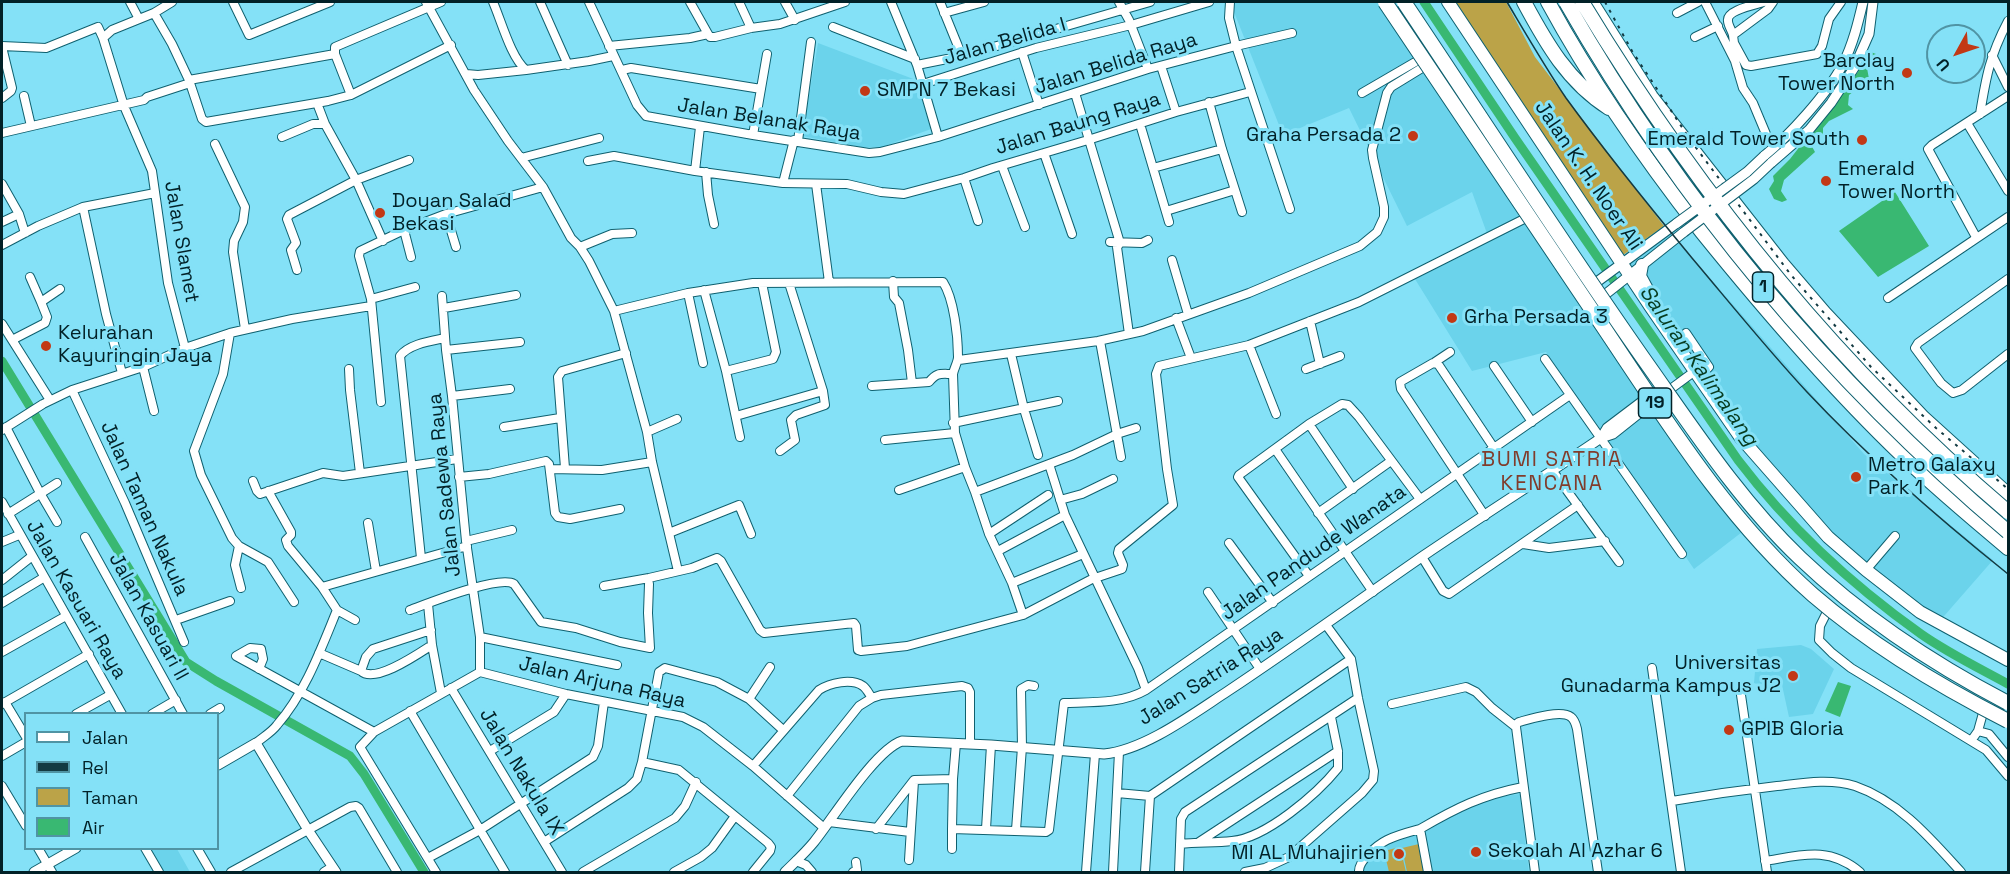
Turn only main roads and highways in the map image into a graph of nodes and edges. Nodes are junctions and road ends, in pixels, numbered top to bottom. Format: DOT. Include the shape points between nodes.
graph roads {
  1 [pos="1378,2"];
  2 [pos="1385,2"];
  3 [pos="1404,2"];
  4 [pos="1448,2"];
  5 [pos="1524,2"];
  6 [pos="1548,2"];
  7 [pos="1566,2"];
  8 [pos="1582,2"];
  9 [pos="1591,2"];
  10 [pos="1613,110"];
  11 [pos="1552,259"];
  12 [pos="1641,265"];
  13 [pos="1650,306"];
  14 [pos="1621,360"];
  15 [pos="2008,495"];
  16 [pos="2008,512"];
  17 [pos="2008,532"];
  18 [pos="2008,548"];
  19 [pos="2008,660"];
  20 [pos="2008,703"];
  21 [pos="2008,722"];
  22 [pos="2008,726"];
  1 -- 11 [label="main road"];
  2 -- 21 [label="highway, 19, bridge" via="1670,425 1747,527 1813,595 1859,632 1911,668"];
  3 -- 20 [label="highway, 19, bridge" via="1627,334 1725,473 1764,521 1799,557 1877,624"];
  4 -- 13 [label="main road, Jalan K. H. Noer Ali" via="1627,277"];
  5 -- 10 [label="highway" via="1544,40 1569,74"];
  6 -- 10 [label="highway, 1"];
  7 -- 17 [label="highway, 1, bridge" via="1672,168 1774,300 1918,453"];
  8 -- 16 [label="highway, 1, bridge" via="1679,152 1787,290 1903,415"];
  9 -- 15 [label="highway, 1" via="1651,97 1782,264 1873,367"];
  10 -- 18 [label="highway, 1" via="1671,191 1799,349 1903,456"];
  11 -- 14 [label="main road"];
  11 -- 14 [label="main road" via="1572,268 1591,287 1622,344"];
  12 -- 13 [label="main road" via="1640,276"];
  13 -- 19 [label="main road, Jalan K. H. Noer Ali" via="1741,438 1828,537 1920,612"];
  14 -- 22 [label="main road" via="1718,495 1778,564 1888,657"];
}
